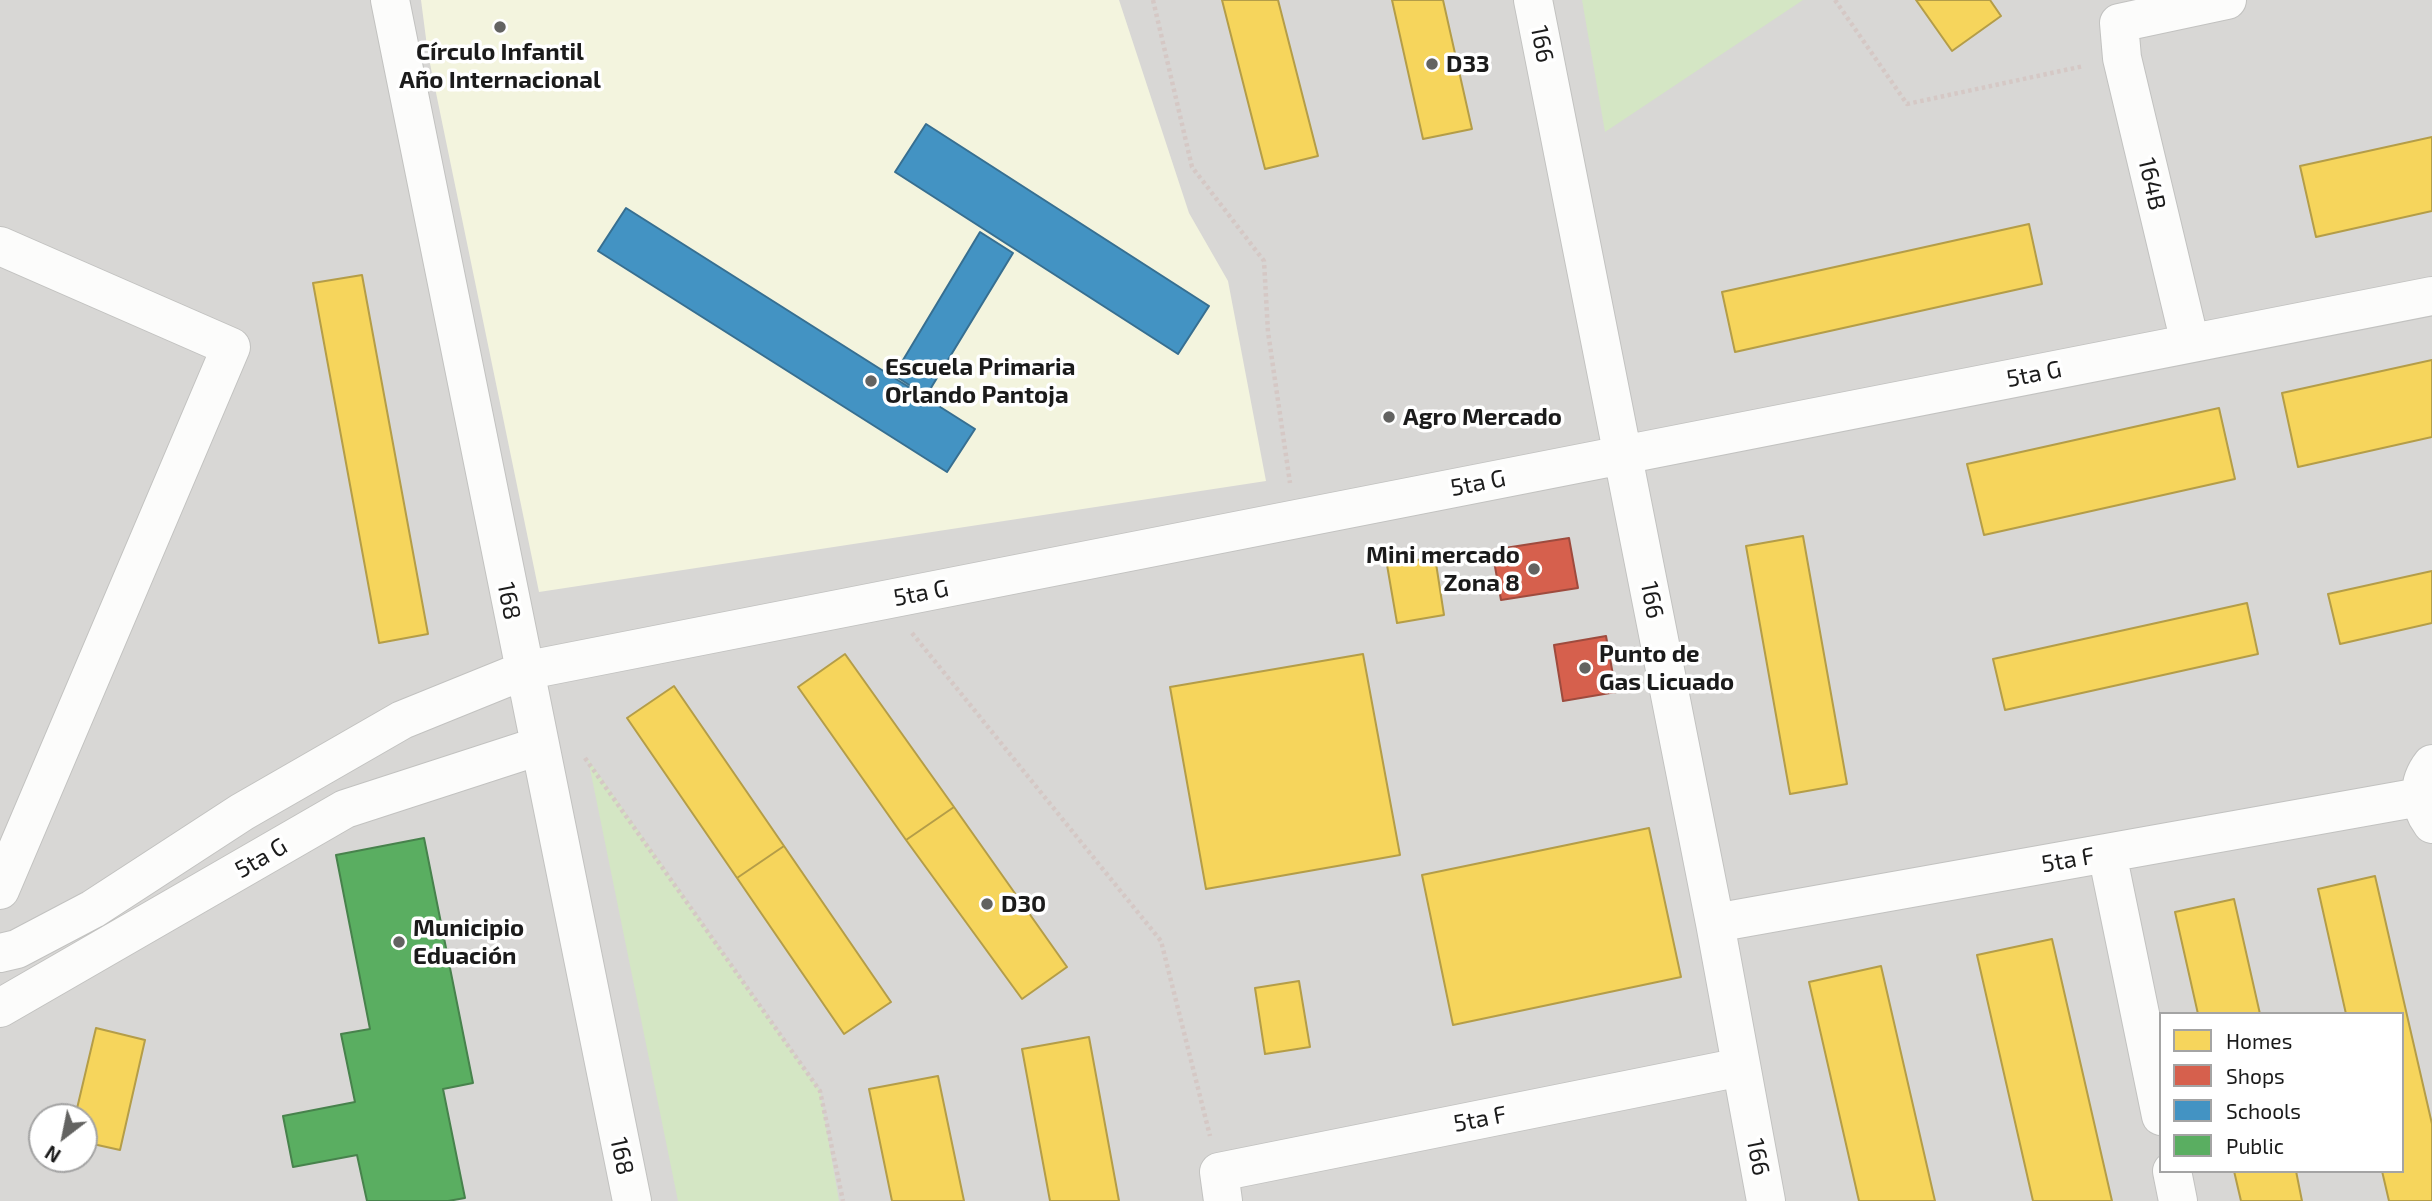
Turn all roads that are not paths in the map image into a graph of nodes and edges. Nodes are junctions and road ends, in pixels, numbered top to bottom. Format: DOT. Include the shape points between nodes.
graph roads {
  1 [pos="390,0"];
  2 [pos="1533,0"];
  3 [pos="2227,0"];
  4 [pos="0,246"];
  5 [pos="2432,296"];
  6 [pos="2190,343"];
  7 [pos="1623,455"];
  8 [pos="523,671"];
  9 [pos="538,746"];
  10 [pos="2428,795"];
  11 [pos="2107,853"];
  12 [pos="0,890"];
  13 [pos="1715,923"];
  14 [pos="0,953"];
  15 [pos="0,1007"];
  16 [pos="1741,1067"];
  17 [pos="2159,1106"];
  18 [pos="2172,1173"];
  19 [pos="1221,1187"];
  20 [pos="632,1201"];
  21 [pos="1766,1201"];
  22 [pos="2178,1201"];
  1 -- 8 [label="street, 168"];
  2 -- 7 [label="street, 166"];
  3 -- 6 [label="street, 164B" via="2121,41"];
  4 -- 12 [label="street" via="231,347"];
  5 -- 6 [label="street, 5ta G"];
  6 -- 7 [label="street, 5ta G"];
  7 -- 8 [label="street, 5ta G"];
  7 -- 13 [label="street, 166"];
  8 -- 9 [label="street, 168"];
  8 -- 14 [label="street, 5ta G" via="402,720 242,812 93,909 17,949"];
  9 -- 15 [label="street, 5ta G" via="345,810"];
  9 -- 20 [label="street, 168"];
  10 -- 11 [label="street, 5ta F"];
  11 -- 13 [label="street, 5ta F"];
  11 -- 17 [label="street"];
  13 -- 16 [label="street, 166"];
  16 -- 19 [label="street, 5ta F"];
  16 -- 21 [label="street, 166"];
  18 -- 22 [label="street"];
}
